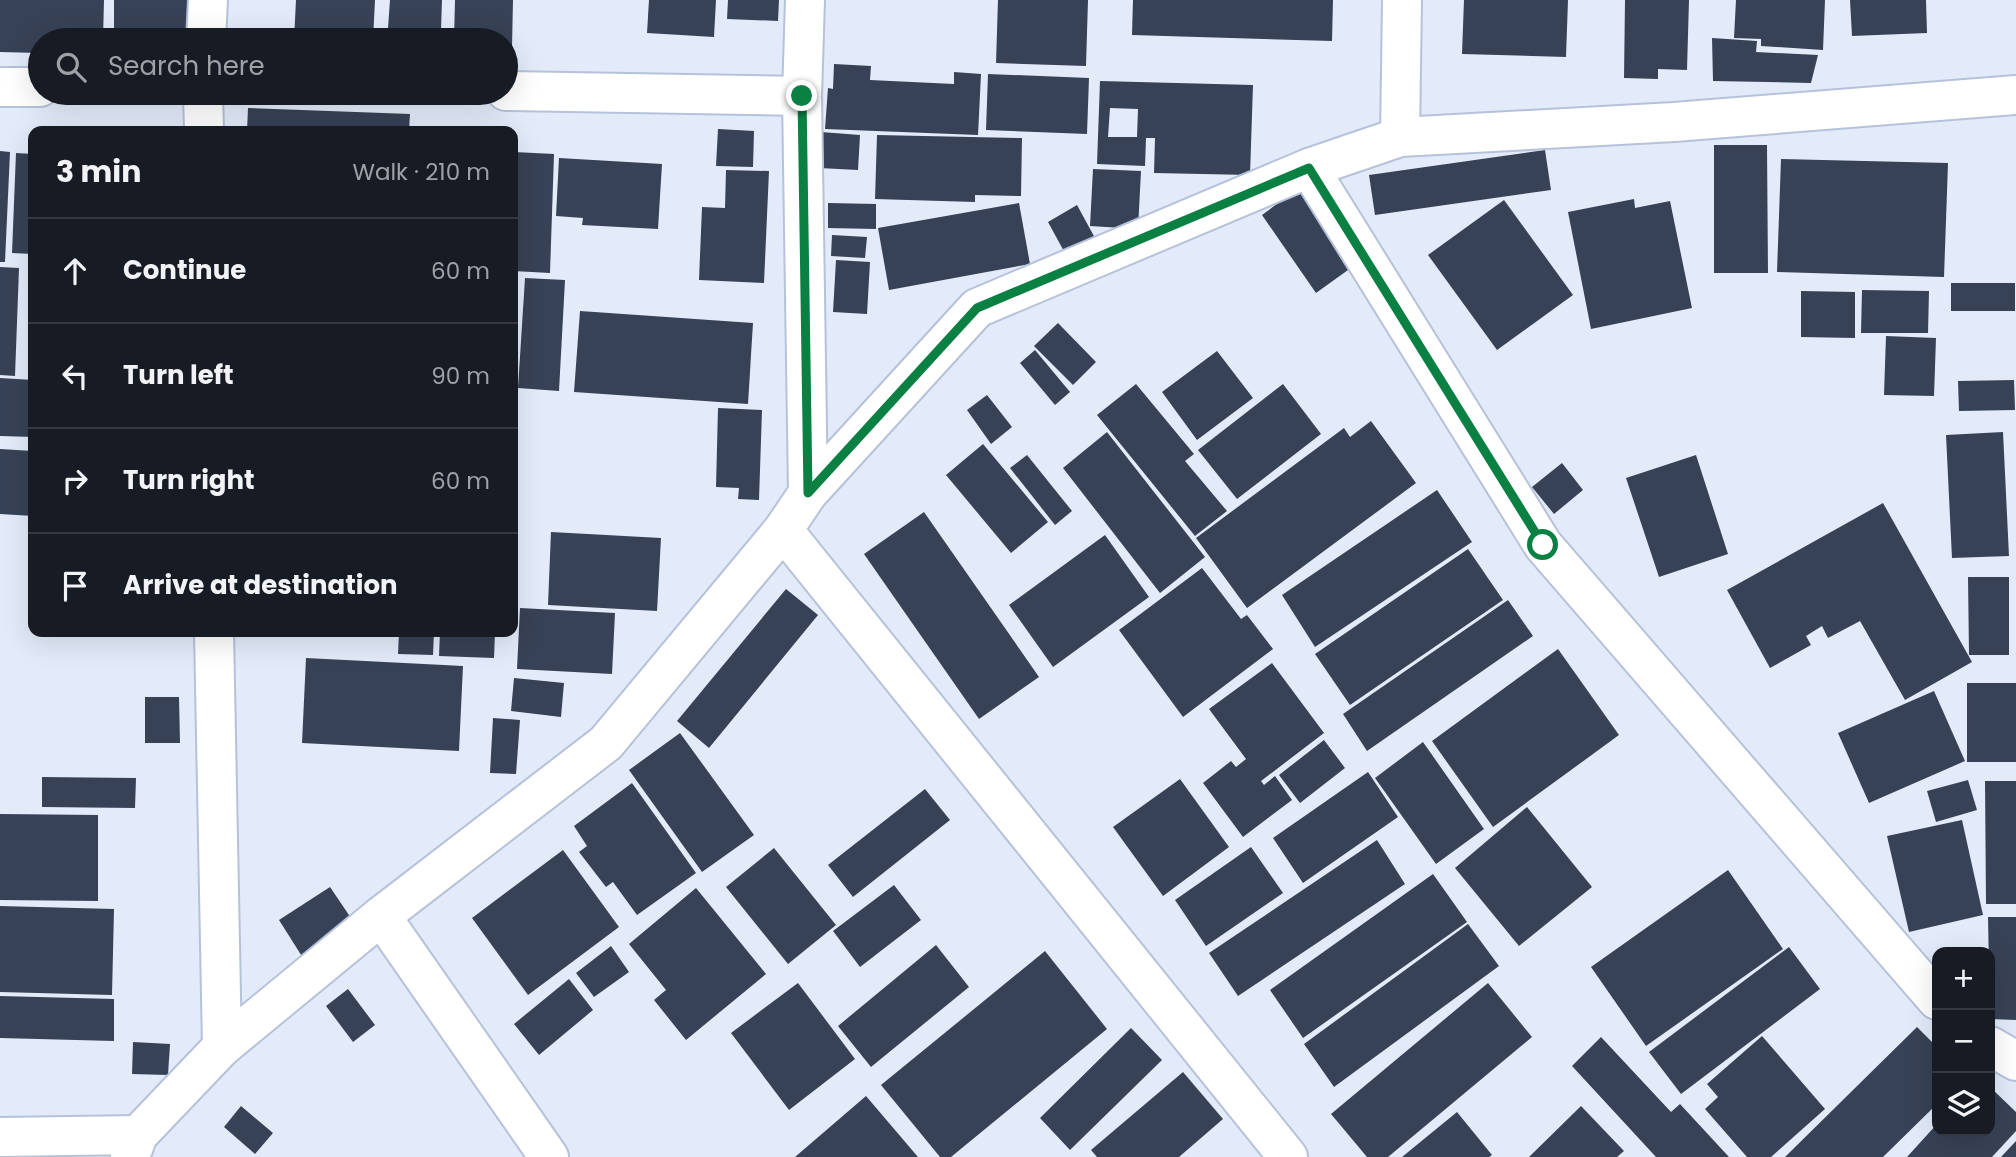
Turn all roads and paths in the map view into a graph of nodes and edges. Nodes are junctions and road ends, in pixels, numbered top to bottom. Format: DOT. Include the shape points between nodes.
graph roads {
  1 [pos="208,0"];
  2 [pos="805,0"];
  3 [pos="1402,0"];
  4 [pos="207,28"];
  5 [pos="28,87"];
  6 [pos="0,88"];
  7 [pos="518,91"];
  8 [pos="2016,95"];
  9 [pos="802,96"];
  10 [pos="203,105"];
  11 [pos="204,126"];
  12 [pos="1400,137"];
  13 [pos="1309,168"];
  14 [pos="808,493"];
  15 [pos="782,530"];
  16 [pos="214,637"];
  17 [pos="381,916"];
  18 [pos="1932,994"];
  19 [pos="222,1046"];
  20 [pos="1995,1049"];
  21 [pos="2016,1061"];
  22 [pos="0,1137"];
  23 [pos="134,1146"];
  24 [pos="549,1157"];
  25 [pos="1288,1157"];
  1 -- 4 [label="street"];
  2 -- 9 [label="street"];
  3 -- 12 [label="street"];
  5 -- 6 [label="street"];
  7 -- 9 [label="street"];
  8 -- 12 [label="street" via="1674,122"];
  9 -- 14 [label="street"];
  10 -- 11 [label="street"];
  12 -- 13 [label="street"];
  13 -- 14 [label="street" via="977,308"];
  13 -- 18 [label="street" via="1543,545"];
  14 -- 15 [label="street"];
  15 -- 17 [label="street" via="606,743"];
  15 -- 25 [label="street"];
  16 -- 19 [label="street"];
  17 -- 19 [label="street"];
  17 -- 24 [label="street"];
  19 -- 23 [label="street"];
  20 -- 21 [label="street"];
  22 -- 23 [label="street"];
}
